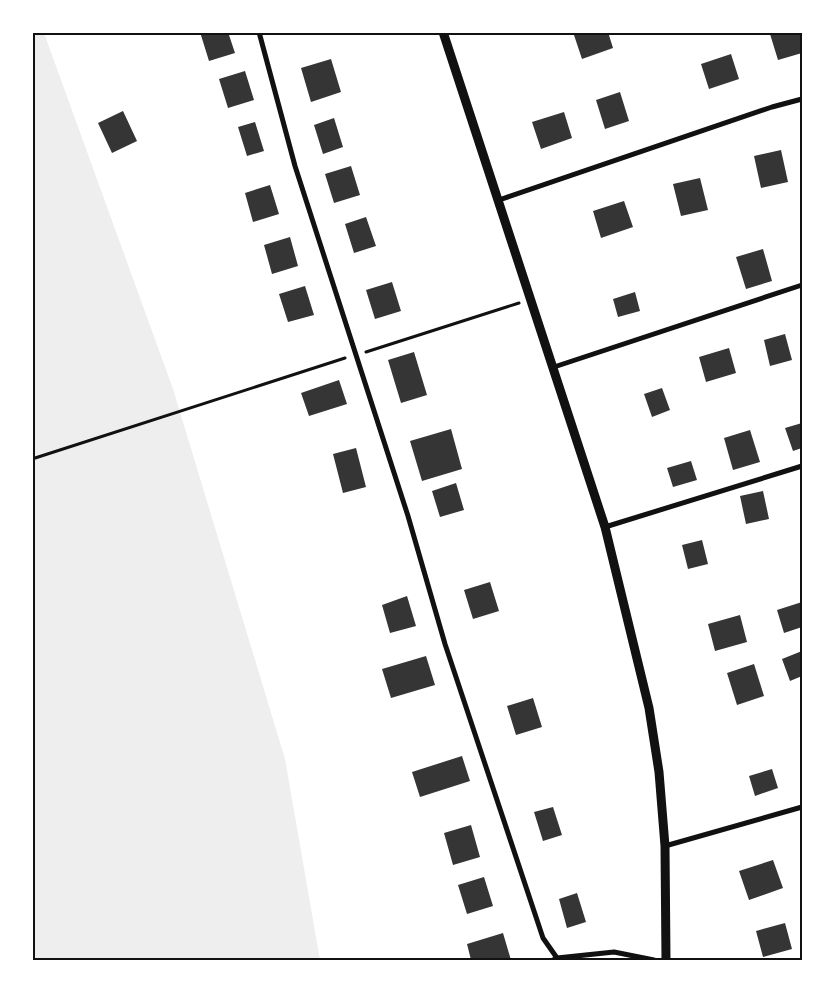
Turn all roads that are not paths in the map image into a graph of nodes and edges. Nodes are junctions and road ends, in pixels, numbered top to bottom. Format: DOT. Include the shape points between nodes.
graph roads {
  1 [pos="259,32"];
  2 [pos="443,32"];
  3 [pos="802,99"];
  4 [pos="500,200"];
  5 [pos="802,285"];
  6 [pos="554,367"];
  7 [pos="802,466"];
  8 [pos="605,527"];
  9 [pos="802,807"];
  10 [pos="665,846"];
  11 [pos="555,959"];
  12 [pos="654,960"];
  13 [pos="666,960"];
  1 -- 11 [label="street" via="295,166 408,516 445,644 543,938"];
  2 -- 4 [label="street"];
  3 -- 4 [label="street"];
  4 -- 6 [label="street"];
  5 -- 6 [label="street"];
  6 -- 8 [label="street"];
  7 -- 8 [label="street"];
  8 -- 10 [label="street" via="649,708 659,772"];
  9 -- 10 [label="street"];
  10 -- 13 [label="street"];
  11 -- 12 [label="street" via="614,952"];
}
